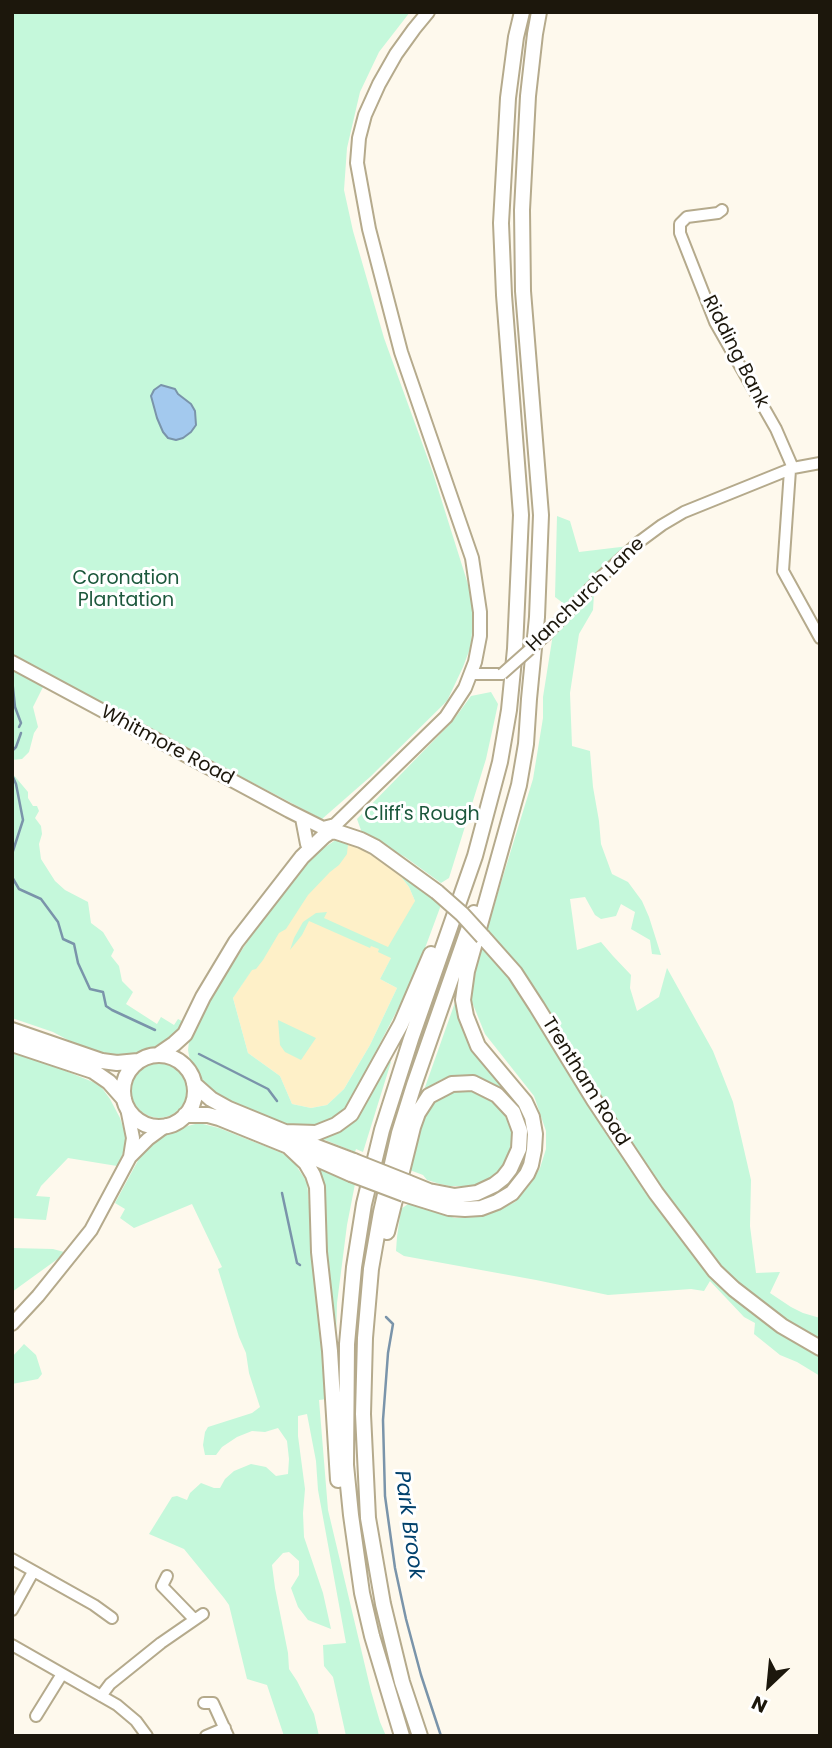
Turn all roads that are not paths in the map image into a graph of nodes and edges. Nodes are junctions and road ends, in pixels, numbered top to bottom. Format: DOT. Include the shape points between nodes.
graph roads {
  1 [pos="428,12"];
  2 [pos="522,12"];
  3 [pos="539,12"];
  4 [pos="722,210"];
  5 [pos="820,463"];
  6 [pos="792,469"];
  7 [pos="820,638"];
  8 [pos="12,663"];
  9 [pos="471,674"];
  10 [pos="529,699"];
  11 [pos="500,762"];
  12 [pos="302,818"];
  13 [pos="330,830"];
  14 [pos="307,845"];
  15 [pos="295,867"];
  16 [pos="12,1030"];
  17 [pos="185,1034"];
  18 [pos="12,1044"];
  19 [pos="158,1055"];
  20 [pos="138,1061"];
  21 [pos="185,1066"];
  22 [pos="194,1084"];
  23 [pos="126,1103"];
  24 [pos="185,1115"];
  25 [pos="167,1125"];
  26 [pos="287,1139"];
  27 [pos="130,1157"];
  28 [pos="406,1188"];
  29 [pos="12,1324"];
  30 [pos="820,1348"];
  31 [pos="12,1559"];
  32 [pos="33,1572"];
  33 [pos="162,1585"];
  34 [pos="383,1604"];
  35 [pos="12,1610"];
  36 [pos="112,1618"];
  37 [pos="12,1645"];
  38 [pos="62,1674"];
  39 [pos="101,1696"];
  40 [pos="212,1700"];
  41 [pos="36,1716"];
  42 [pos="226,1732"];
  43 [pos="147,1736"];
  44 [pos="206,1736"];
  45 [pos="401,1736"];
  46 [pos="420,1736"];
  1 -- 9 [label="main road" via="379,84 365,115 357,163 401,352 475,570 480,636"];
  2 -- 11 [label="highway" via="508,98 500,223 520,515 515,649"];
  3 -- 10 [label="highway" via="528,96 522,210 523,291 541,515"];
  4 -- 6 [label="street, Ridding Bank" via="687,217 680,224 680,233 716,322 776,429"];
  5 -- 6 [label="street, Hanchurch Lane"];
  6 -- 7 [label="street" via="783,571"];
  6 -- 9 [label="street, Hanchurch Lane, bridge" via="662,525 502,674"];
  8 -- 12 [label="main road, Whitmore Road"];
  9 -- 13 [label="main road" via="446,717 368,791 362,807"];
  10 -- 28 [label="highway" via="519,785 463,1000 478,1046 525,1102 532,1117 536,1134 531,1165 512,1193 481,1208 449,1208"];
  10 -- 34 [label="highway" via="507,807 399,1133 371,1269 364,1460 368,1518"];
  11 -- 26 [label="highway" via="422,978 355,1108 327,1130"];
  11 -- 45 [label="highway" via="475,856 382,1130 354,1267 345,1416 351,1515 362,1592"];
  12 -- 13 [label="main road, Whitmore Road"];
  12 -- 14 [label="main road"];
  13 -- 14 [label="highway"];
  13 -- 15 [label="highway"];
  13 -- 30 [label="highway, Trentham Road, bridge" via="375,847 462,914 522,984 656,1194 715,1271 782,1326"];
  14 -- 15 [label="highway" via="298,854"];
  15 -- 17 [label="highway" via="236,942"];
  16 -- 20 [label="highway" via="102,1061"];
  17 -- 19 [label="highway"];
  17 -- 21 [label="highway"];
  18 -- 23 [label="highway" via="93,1071"];
  19 -- 20 [label="highway"];
  19 -- 21 [label="highway"];
  20 -- 23 [label="highway" via="123,1085"];
  21 -- 22 [label="highway"];
  22 -- 24 [label="highway" via="194,1097"];
  22 -- 26 [label="highway" via="220,1105"];
  23 -- 25 [label="highway" via="136,1118 147,1124"];
  23 -- 27 [label="main road" via="133,1138"];
  24 -- 25 [label="highway"];
  24 -- 26 [label="highway" via="208,1115"];
  25 -- 27 [label="main road"];
  26 -- 28 [label="highway, bridge" via="317,1147"];
  26 -- 45 [label="highway" via="317,1187 342,1524 366,1640"];
  27 -- 29 [label="main road" via="91,1230"];
  28 -- 34 [label="highway" via="454,1196 495,1185 510,1169 519,1149 520,1131 513,1112 497,1095 473,1083 452,1084 429,1096 413,1127 384,1249 374,1338 373,1468"];
  31 -- 32 [label="street"];
  32 -- 35 [label="street"];
  32 -- 36 [label="street"];
  33 -- 39 [label="street" via="198,1617 110,1684"];
  34 -- 46 [label="highway"];
  37 -- 38 [label="street"];
  38 -- 39 [label="street"];
  38 -- 41 [label="street"];
  39 -- 43 [label="street" via="136,1721"];
  40 -- 42 [label="street"];
  42 -- 44 [label="street"];
}
